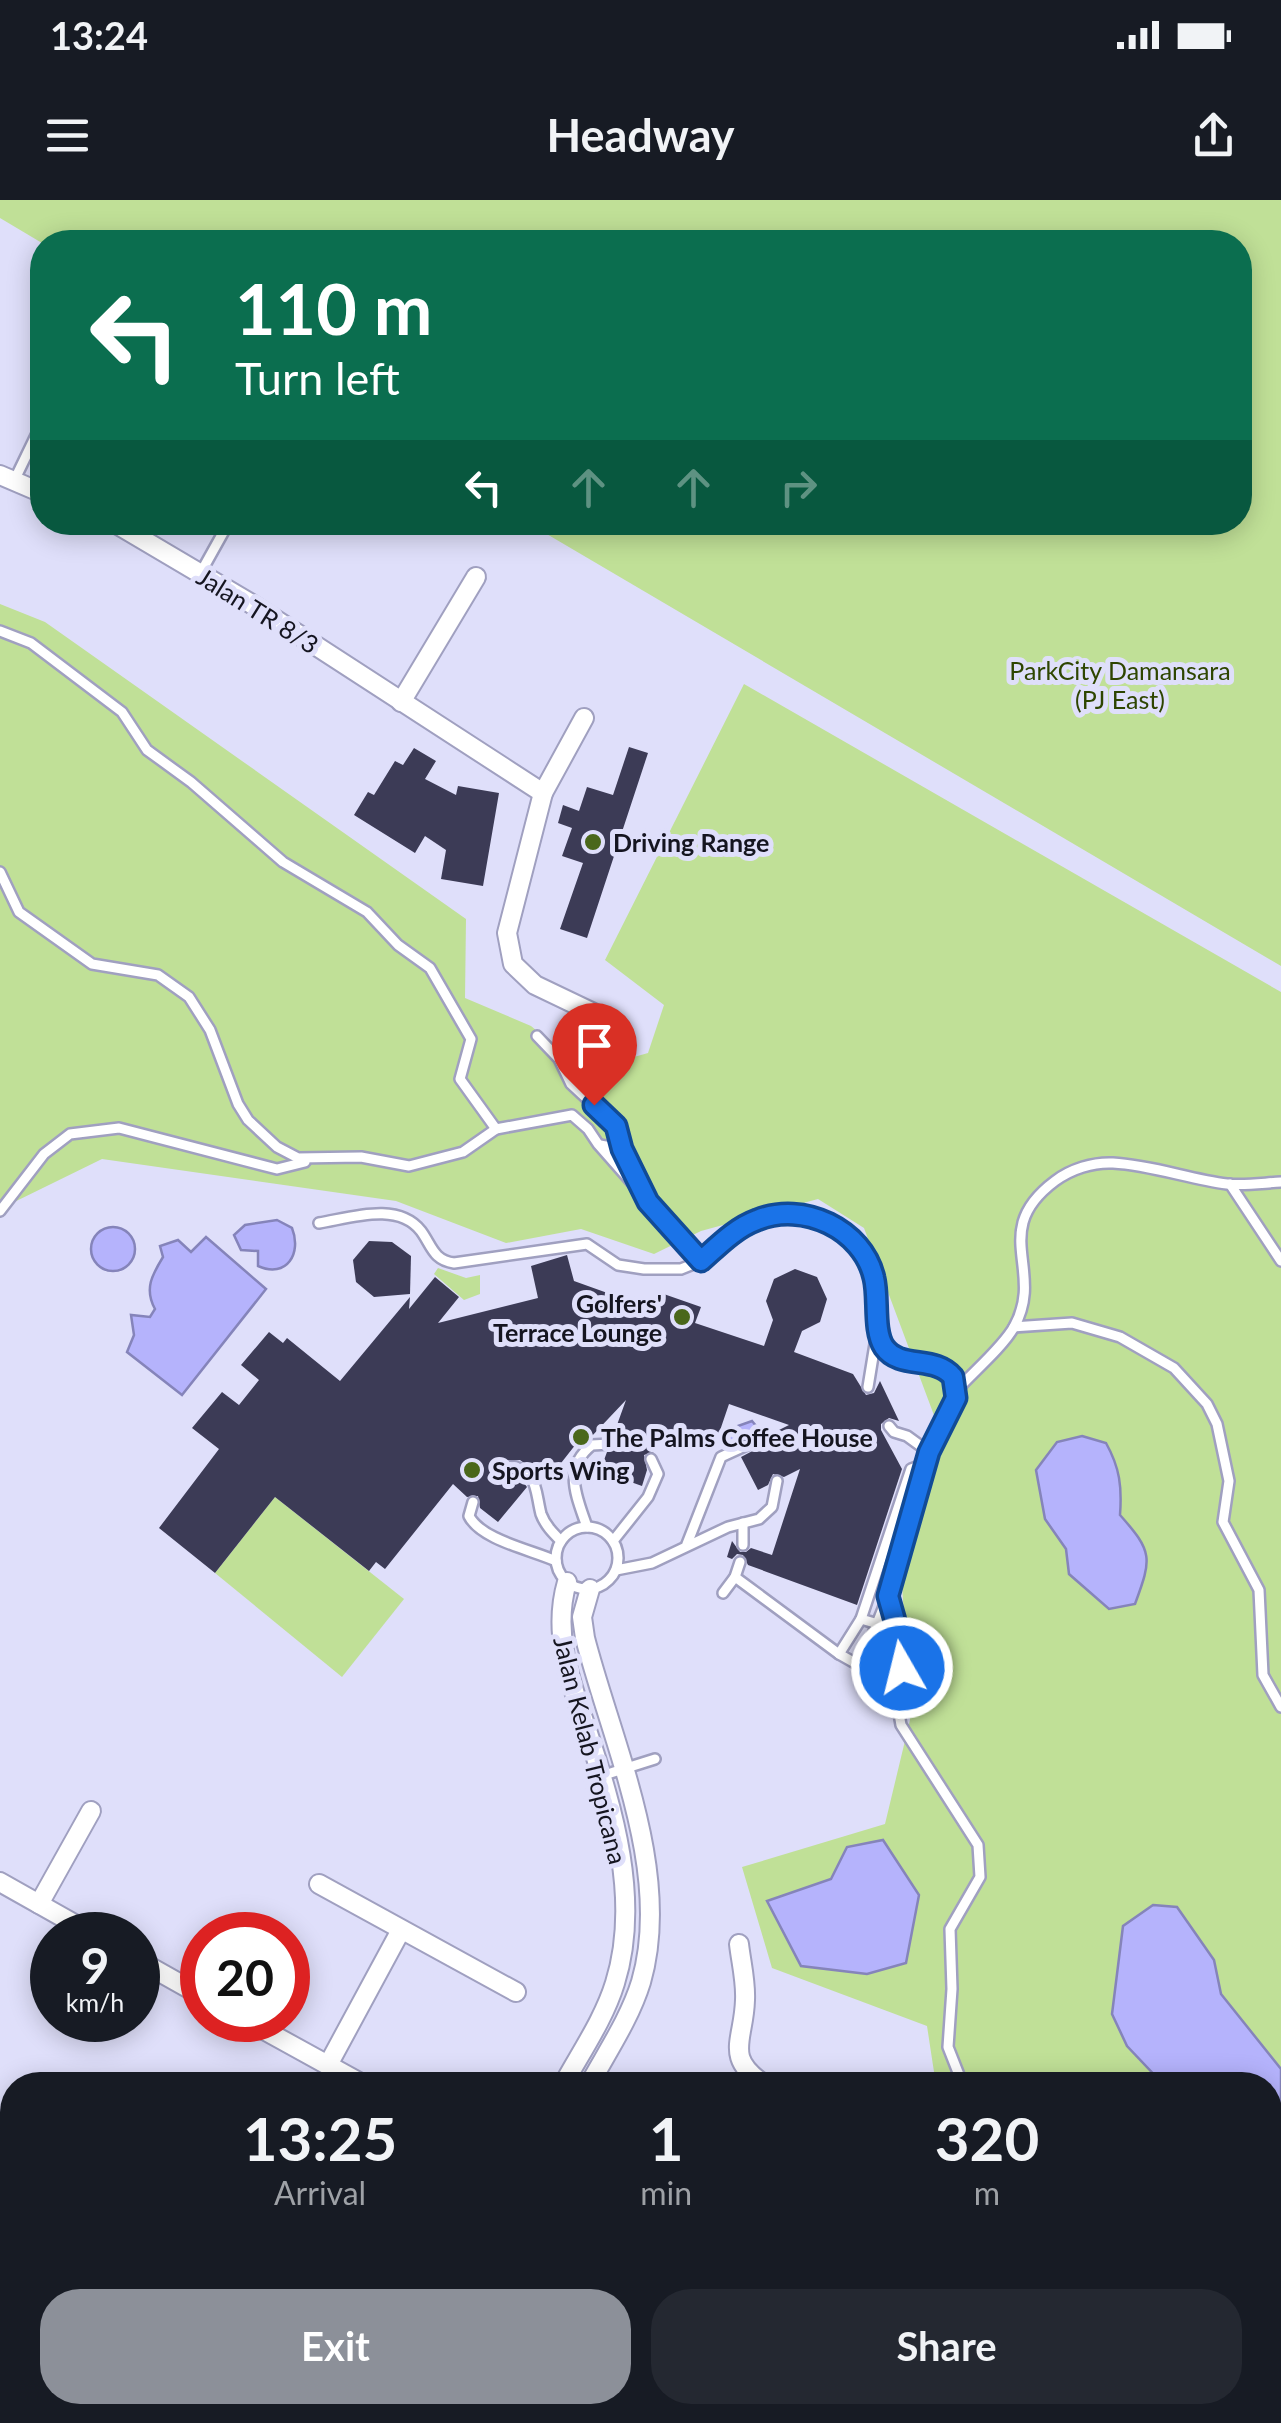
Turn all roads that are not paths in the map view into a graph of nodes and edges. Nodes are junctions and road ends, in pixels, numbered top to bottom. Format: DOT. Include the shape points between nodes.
graph roads {
  1 [pos="30,442"];
  2 [pos="7,478"];
  3 [pos="30,488"];
  4 [pos="135,535"];
  5 [pos="222,535"];
  6 [pos="200,574"];
  7 [pos="476,577"];
  8 [pos="0,631"];
  9 [pos="401,702"];
  10 [pos="584,718"];
  11 [pos="543,792"];
  12 [pos="0,872"];
  13 [pos="604,1018"];
  14 [pos="537,1036"];
  15 [pos="496,1129"];
  16 [pos="598,1144"];
  17 [pos="622,1149"];
  18 [pos="312,1160"];
  19 [pos="1281,1182"];
  20 [pos="1230,1184"];
  21 [pos="648,1202"];
  22 [pos="0,1211"];
  23 [pos="320,1223"];
  24 [pos="701,1261"];
  25 [pos="1281,1261"];
  26 [pos="879,1320"];
  27 [pos="1014,1327"];
  28 [pos="868,1386"];
  29 [pos="957,1390"];
  30 [pos="889,1426"];
  31 [pos="756,1441"];
  32 [pos="610,1444"];
  33 [pos="928,1458"];
  34 [pos="651,1459"];
  35 [pos="506,1467"];
  36 [pos="777,1480"];
  37 [pos="473,1502"];
  38 [pos="743,1523"];
  39 [pos="587,1527"];
  40 [pos="613,1541"];
  41 [pos="561,1542"];
  42 [pos="687,1544"];
  43 [pos="743,1545"];
  44 [pos="556,1561"];
  45 [pos="740,1562"];
  46 [pos="616,1570"];
  47 [pos="736,1577"];
  48 [pos="567,1582"];
  49 [pos="590,1590"];
  50 [pos="724,1594"];
  51 [pos="888,1596"];
  52 [pos="861,1619"];
  53 [pos="878,1624"];
  54 [pos="839,1654"];
  55 [pos="861,1664"];
  56 [pos="894,1685"];
  57 [pos="1281,1707"];
  58 [pos="655,1759"];
  59 [pos="624,1768"];
  60 [pos="601,1776"];
  61 [pos="91,1811"];
  62 [pos="0,1882"];
  63 [pos="319,1884"];
  64 [pos="39,1904"];
  65 [pos="53,1912"];
  66 [pos="401,1930"];
  67 [pos="738,1944"];
  68 [pos="516,1992"];
  69 [pos="285,2042"];
  70 [pos="328,2066"];
  71 [pos="339,2072"];
  72 [pos="570,2072"];
  73 [pos="596,2072"];
  74 [pos="747,2072"];
  75 [pos="958,2072"];
  1 -- 2 [label="lane"];
  2 -- 3 [label="street"];
  4 -- 6 [label="street, Jalan TR 8/3"];
  5 -- 6 [label="lane"];
  6 -- 9 [label="street, Jalan TR 8/3"];
  7 -- 9 [label="street"];
  8 -- 15 [label="lane" via="32,643 122,712 147,750 283,862 367,912 430,968 472,1040 460,1079"];
  9 -- 11 [label="street, Jalan TR 8/3"];
  10 -- 11 [label="street"];
  11 -- 13 [label="street" via="507,934 513,964 535,985"];
  12 -- 18 [label="lane" via="19,912 92,964 158,975 190,997 248,1120 277,1147"];
  14 -- 17 [label="lane" via="571,1084 616,1126"];
  15 -- 16 [label="lane" via="572,1115"];
  15 -- 18 [label="lane" via="463,1152 409,1166 361,1156"];
  16 -- 17 [label="lane"];
  16 -- 21 [label="lane"];
  17 -- 21 [label="lane"];
  18 -- 22 [label="lane" via="276,1169 119,1128 70,1134 44,1154"];
  19 -- 20 [label="lane"];
  20 -- 25 [label="lane"];
  20 -- 27 [label="lane" via="1114,1163 1062,1175 1038,1194 1023,1221 1019,1249 1026,1286"];
  21 -- 24 [label="lane"];
  23 -- 24 [label="lane" via="371,1214 402,1217 418,1227 434,1255 454,1263 578,1244 626,1267 681,1269"];
  24 -- 26 [label="lane" via="761,1218 791,1214 823,1221 852,1238 870,1263"];
  26 -- 28 [label="lane"];
  26 -- 29 [label="lane" via="889,1352 944,1367"];
  27 -- 29 [label="lane"];
  27 -- 57 [label="lane" via="1072,1323 1120,1337 1174,1368 1206,1404 1229,1480 1223,1522 1259,1590 1263,1675"];
  29 -- 33 [label="lane"];
  30 -- 33 [label="lane"];
  31 -- 42 [label="lane" via="721,1457"];
  32 -- 39 [label="lane" via="592,1445 574,1468"];
  33 -- 51 [label="lane"];
  33 -- 52 [label="lane" via="911,1470"];
  34 -- 40 [label="lane" via="658,1474 654,1486"];
  35 -- 41 [label="lane" via="530,1474 546,1524"];
  36 -- 38 [label="lane" via="766,1514"];
  37 -- 44 [label="lane" via="468,1516 475,1527"];
  38 -- 42 [label="lane"];
  38 -- 43 [label="lane"];
  39 -- 40 [label="lane"];
  39 -- 41 [label="lane"];
  40 -- 46 [label="lane"];
  41 -- 44 [label="lane"];
  42 -- 46 [label="lane" via="652,1563"];
  44 -- 48 [label="lane"];
  45 -- 47 [label="lane"];
  46 -- 49 [label="lane"];
  47 -- 50 [label="lane"];
  47 -- 54 [label="lane"];
  48 -- 49 [label="lane"];
  48 -- 60 [label="street, Jalan Kelab Tropicana" via="562,1646"];
  49 -- 59 [label="street, Jalan Kelab Tropicana" via="582,1617 585,1638"];
  51 -- 53 [label="lane"];
  51 -- 56 [label="lane" via="902,1652"];
  52 -- 53 [label="lane"];
  52 -- 54 [label="lane"];
  53 -- 55 [label="lane"];
  54 -- 55 [label="lane"];
  55 -- 56 [label="lane"];
  56 -- 75 [label="lane" via="901,1726 978,1844 982,1863 976,1888 950,1930 948,2048"];
  58 -- 59 [label="lane"];
  59 -- 60 [label="lane"];
  59 -- 73 [label="street, Jalan Kelab Tropicana" via="647,1882 647,1944 634,2000"];
  60 -- 72 [label="street, Jalan Kelab Tropicana" via="620,1854 623,1942 612,1994"];
  61 -- 64 [label="street"];
  62 -- 64 [label="street"];
  63 -- 66 [label="street"];
  64 -- 65 [label="street"];
  66 -- 68 [label="street"];
  66 -- 70 [label="street"];
  67 -- 74 [label="street" via="746,2005 738,2056"];
  69 -- 70 [label="street"];
  70 -- 71 [label="street"];
}
